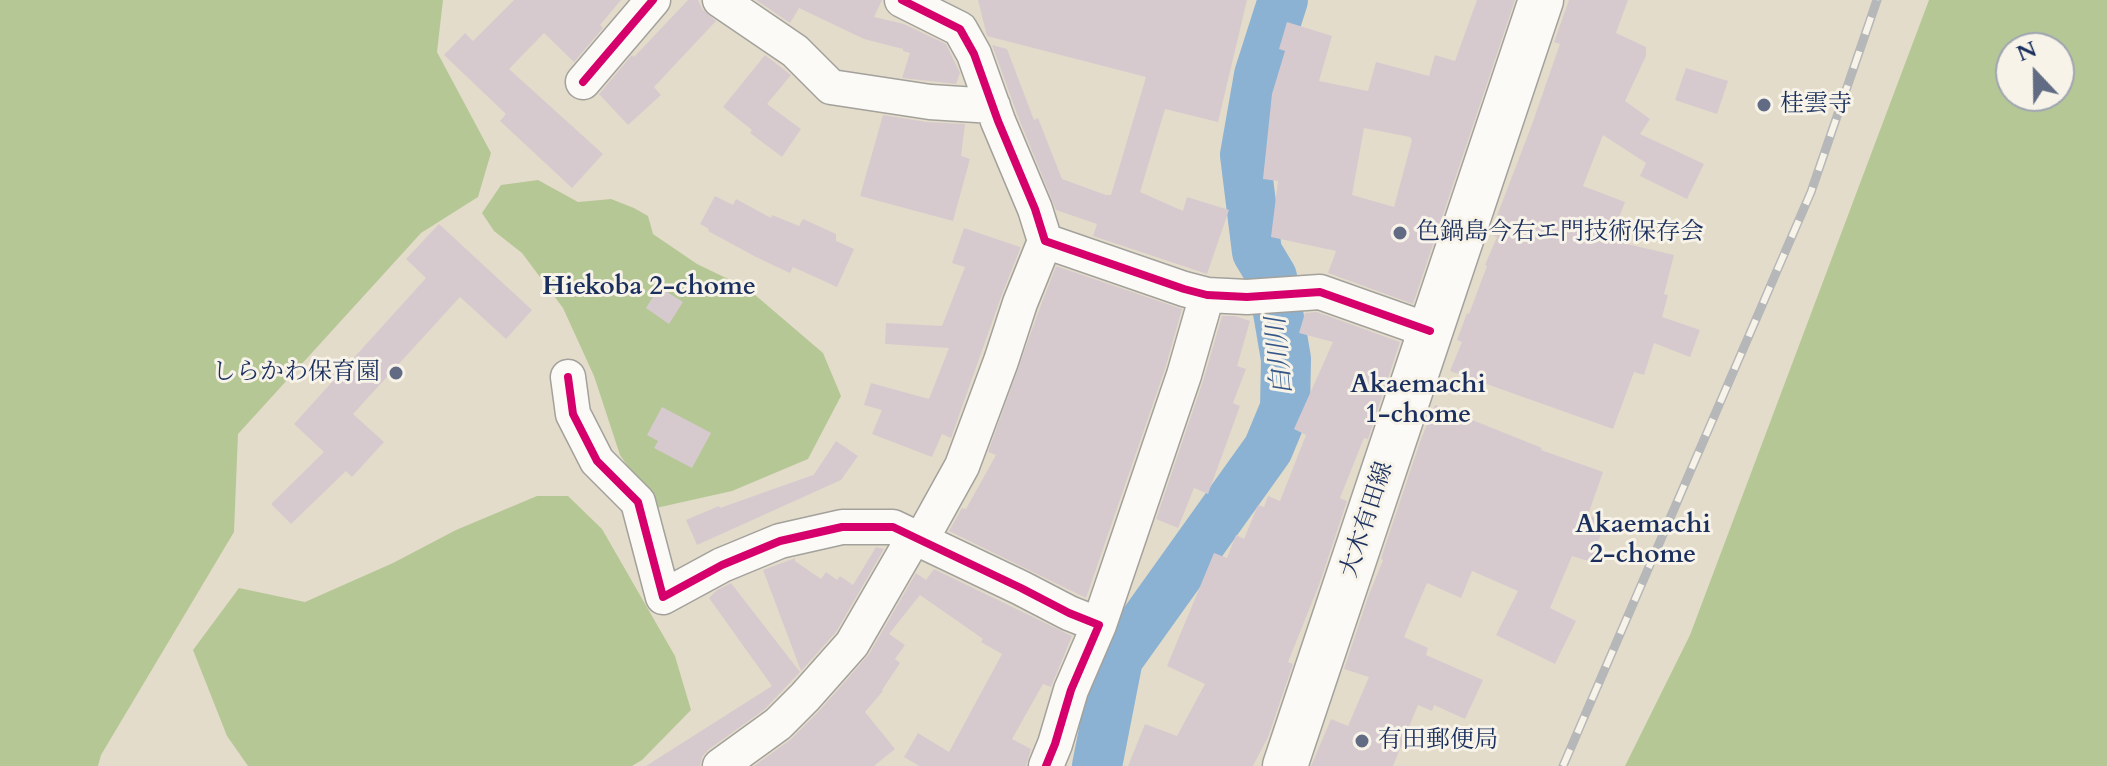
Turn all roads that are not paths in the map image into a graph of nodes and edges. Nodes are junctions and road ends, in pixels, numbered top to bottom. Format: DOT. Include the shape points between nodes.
graph roads {
  1 [pos="653,0"];
  2 [pos="720,0"];
  3 [pos="902,0"];
  4 [pos="1541,0"];
  5 [pos="583,82"];
  6 [pos="993,106"];
  7 [pos="1045,241"];
  8 [pos="1207,295"];
  9 [pos="1430,331"];
  10 [pos="568,377"];
  11 [pos="917,539"];
  12 [pos="1099,625"];
  13 [pos="720,766"];
  14 [pos="1046,766"];
  15 [pos="1285,766"];
  1 -- 5 [label="street"];
  2 -- 6 [label="street" via="795,51 831,87"];
  3 -- 6 [label="street" via="960,29"];
  4 -- 9 [label="main road, 大木有田線"];
  6 -- 7 [label="street"];
  7 -- 8 [label="street"];
  7 -- 11 [label="street" via="962,466"];
  8 -- 9 [label="street" via="1320,292"];
  8 -- 12 [label="street"];
  9 -- 15 [label="main road, 大木有田線"];
  10 -- 11 [label="street" via="573,414 597,461 638,502 663,597 780,541 842,527 893,527"];
  11 -- 12 [label="street"];
  11 -- 13 [label="street" via="852,644 778,724"];
  12 -- 14 [label="street"];
}
